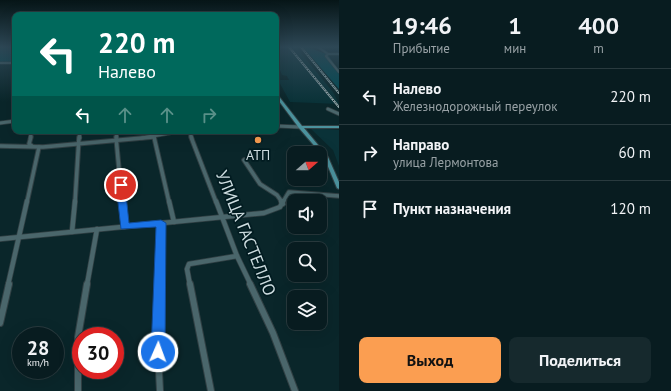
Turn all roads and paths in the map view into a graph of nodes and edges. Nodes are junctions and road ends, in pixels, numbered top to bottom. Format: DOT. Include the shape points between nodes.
graph roads {
  1 [pos="279,99"];
  2 [pos="328,109"];
  3 [pos="339,114"];
  4 [pos="12,121"];
  5 [pos="0,123"];
  6 [pos="279,126"];
  7 [pos="300,127"];
  8 [pos="339,127"];
  9 [pos="31,134"];
  10 [pos="79,134"];
  11 [pos="116,134"];
  12 [pos="168,134"];
  13 [pos="191,134"];
  14 [pos="154,137"];
  15 [pos="117,140"];
  16 [pos="80,143"];
  17 [pos="0,147"];
  18 [pos="38,147"];
  19 [pos="244,160"];
  20 [pos="339,188"];
  21 [pos="339,196"];
  22 [pos="283,204"];
  23 [pos="223,216"];
  24 [pos="174,222"];
  25 [pos="161,223"];
  26 [pos="124,227"];
  27 [pos="97,229"];
  28 [pos="72,232"];
  29 [pos="20,237"];
  30 [pos="0,239"];
  31 [pos="237,256"];
  32 [pos="0,323"];
  33 [pos="78,391"];
  34 [pos="160,391"];
  35 [pos="211,391"];
  36 [pos="295,391"];
  1 -- 7 [label="main road"];
  2 -- 3 [label="street"];
  4 -- 5 [label="street"];
  6 -- 7 [label="street"];
  7 -- 8 [label="main road"];
  7 -- 20 [label="main road" via="326,157"];
  9 -- 18 [label="street" via="29,144"];
  10 -- 16 [label="street"];
  11 -- 15 [label="street"];
  12 -- 14 [label="street"];
  13 -- 23 [label="street, УЛИЦА ГАСТЕЛЛО"];
  14 -- 15 [label="street"];
  14 -- 24 [label="street"];
  15 -- 16 [label="street"];
  15 -- 26 [label="street"];
  16 -- 18 [label="street"];
  16 -- 28 [label="street"];
  17 -- 18 [label="street"];
  18 -- 29 [label="street"];
  19 -- 22 [label="street" via="260,184 277,195"];
  21 -- 22 [label="street" via="290,192"];
  22 -- 23 [label="street" via="276,210 264,213"];
  23 -- 24 [label="street"];
  23 -- 31 [label="street, УЛИЦА ГАСТЕЛЛО"];
  24 -- 25 [label="street"];
  25 -- 26 [label="street"];
  25 -- 34 [label="street" via="158,352"];
  26 -- 27 [label="street"];
  27 -- 28 [label="street"];
  27 -- 33 [label="street" via="78,337"];
  28 -- 29 [label="street"];
  29 -- 30 [label="street"];
  29 -- 32 [label="street"];
  31 -- 35 [label="street" via="194,262 189,264 187,269"];
  31 -- 36 [label="street, УЛИЦА ГАСТЕЛЛО" via="274,333"];
}
